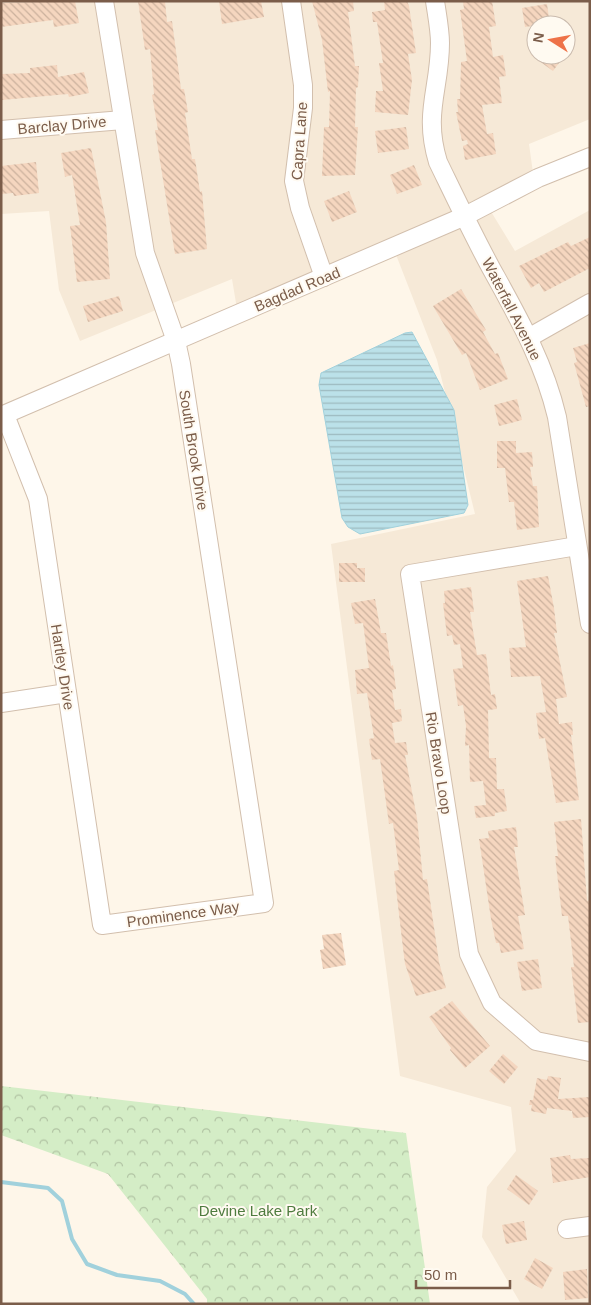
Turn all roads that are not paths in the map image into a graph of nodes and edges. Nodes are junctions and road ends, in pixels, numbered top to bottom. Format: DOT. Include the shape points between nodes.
graph roads {
  1 [pos="104,1"];
  2 [pos="291,1"];
  3 [pos="435,1"];
  4 [pos="123,120"];
  5 [pos="1,130"];
  6 [pos="590,157"];
  7 [pos="465,216"];
  8 [pos="324,277"];
  9 [pos="590,303"];
  10 [pos="530,337"];
  11 [pos="176,342"];
  12 [pos="3,415"];
  13 [pos="577,546"];
  14 [pos="590,624"];
  15 [pos="67,693"];
  16 [pos="1,703"];
  17 [pos="264,903"];
  18 [pos="102,925"];
  19 [pos="590,1052"];
  20 [pos="590,1226"];
  21 [pos="567,1229"];
  1 -- 4 [label="street, South Brook Drive"];
  2 -- 8 [label="street, Capra Lane" via="303,85 294,181"];
  3 -- 7 [label="street, Waterfall Avenue" via="440,43 431,107 432,133 438,162"];
  4 -- 5 [label="street, Barclay Drive"];
  4 -- 11 [label="street, South Brook Drive" via="145,253"];
  6 -- 7 [label="street, Bagdad Road" via="538,178"];
  7 -- 8 [label="street, Bagdad Road"];
  7 -- 10 [label="street, Waterfall Avenue"];
  8 -- 11 [label="street, Bagdad Road"];
  9 -- 10 [label="street"];
  10 -- 13 [label="street, Waterfall Avenue" via="550,387 557,417"];
  11 -- 12 [label="street, Bagdad Road"];
  11 -- 17 [label="street, South Brook Drive" via="182,364"];
  12 -- 15 [label="street, Hartley Drive" via="38,499"];
  13 -- 14 [label="street, Waterfall Avenue"];
  13 -- 19 [label="street, Rio Bravo Loop" via="410,574 469,954 492,1004 536,1041"];
  15 -- 16 [label="street"];
  15 -- 18 [label="street, Hartley Drive"];
  17 -- 18 [label="street, Prominence Way"];
  20 -- 21 [label="street"];
}
